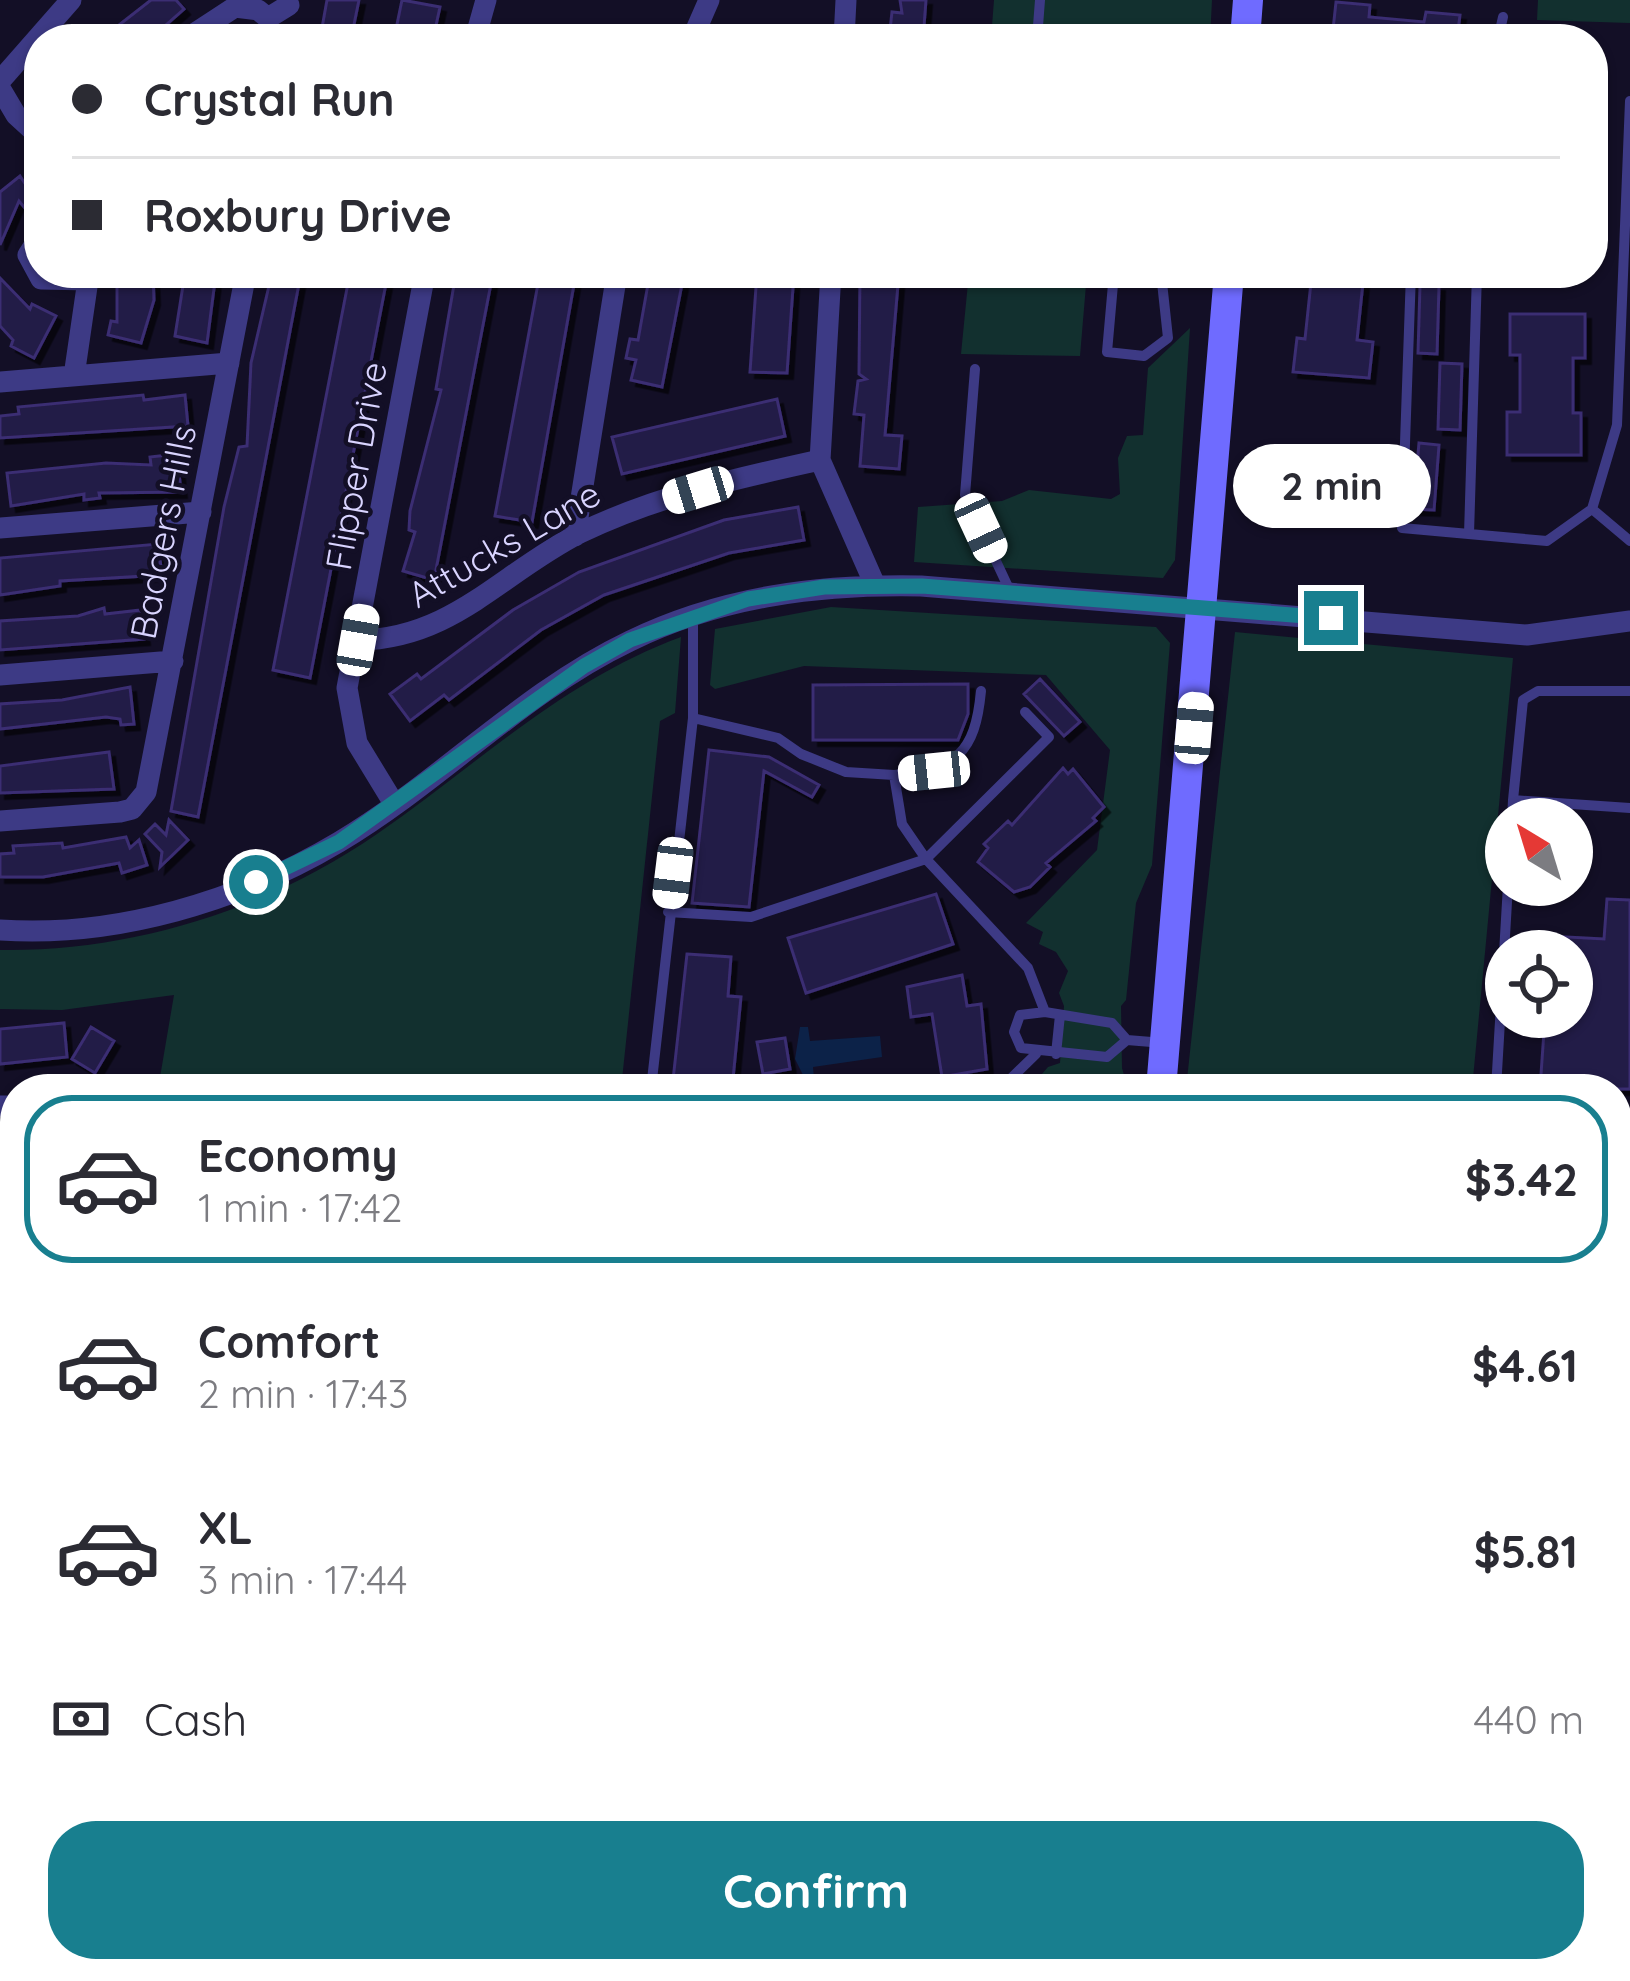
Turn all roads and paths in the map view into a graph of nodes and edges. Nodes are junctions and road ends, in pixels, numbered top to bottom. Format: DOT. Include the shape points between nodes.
graph roads {
  1 [pos="289,5"];
  2 [pos="1503,17"];
  3 [pos="209,24"];
  4 [pos="270,24"];
  5 [pos="276,24"];
  6 [pos="1501,24"];
  7 [pos="24,51"];
  8 [pos="0,84"];
  9 [pos="1630,100"];
  10 [pos="8,113"];
  11 [pos="87,288"];
  12 [pos="244,288"];
  13 [pos="422,288"];
  14 [pos="615,288"];
  15 [pos="830,288"];
  16 [pos="1113,288"];
  17 [pos="1163,288"];
  18 [pos="1228,288"];
  19 [pos="1411,288"];
  20 [pos="1477,288"];
  21 [pos="1625,314"];
  22 [pos="229,364"];
  23 [pos="975,369"];
  24 [pos="1624,373"];
  25 [pos="74,376"];
  26 [pos="0,382"];
  27 [pos="820,460"];
  28 [pos="1592,509"];
  29 [pos="201,512"];
  30 [pos="0,528"];
  31 [pos="1625,528"];
  32 [pos="1469,534"];
  33 [pos="575,536"];
  34 [pos="1630,542"];
  35 [pos="875,585"];
  36 [pos="1011,593"];
  37 [pos="1204,606"];
  38 [pos="693,616"];
  39 [pos="1630,621"];
  40 [pos="358,640"];
  41 [pos="172,661"];
  42 [pos="0,675"];
  43 [pos="1630,691"];
  44 [pos="981,692"];
  45 [pos="1025,712"];
  46 [pos="693,718"];
  47 [pos="894,775"];
  48 [pos="1513,798"];
  49 [pos="393,802"];
  50 [pos="1593,805"];
  51 [pos="1630,808"];
  52 [pos="0,821"];
  53 [pos="926,859"];
  54 [pos="1507,906"];
  55 [pos="668,912"];
  56 [pos="0,930"];
  57 [pos="1046,1012"];
  58 [pos="1060,1015"];
  59 [pos="1126,1040"];
  60 [pos="1166,1043"];
  61 [pos="1036,1054"];
  62 [pos="1056,1054"];
  63 [pos="652,1074"];
  64 [pos="1015,1074"];
  65 [pos="1162,1074"];
  66 [pos="1497,1074"];
  1 -- 5 [label="street"];
  2 -- 6 [label="lane"];
  3 -- 4 [label="street" via="235,7 258,10"];
  7 -- 8 [label="street"];
  8 -- 10 [label="street"];
  9 -- 21 [label="lane"];
  11 -- 25 [label="street"];
  12 -- 22 [label="street, Badgers Hills"];
  13 -- 40 [label="street, Flipper Drive"];
  14 -- 33 [label="street"];
  15 -- 27 [label="street"];
  16 -- 17 [label="lane" via="1107,352 1144,356 1168,338"];
  18 -- 37 [label="main road"];
  19 -- 32 [label="lane" via="1402,528"];
  20 -- 32 [label="lane"];
  21 -- 24 [label="lane"];
  22 -- 25 [label="street"];
  22 -- 29 [label="street, Badgers Hills"];
  23 -- 36 [label="lane" via="965,496"];
  24 -- 28 [label="lane"];
  25 -- 26 [label="street"];
  27 -- 33 [label="street, Attucks Lane" via="711,485"];
  27 -- 35 [label="street"];
  28 -- 31 [label="lane"];
  28 -- 32 [label="lane" via="1547,541"];
  29 -- 30 [label="street"];
  29 -- 41 [label="street, Badgers Hills"];
  31 -- 34 [label="lane"];
  33 -- 40 [label="street, Attucks Lane" via="432,628"];
  35 -- 36 [label="street"];
  35 -- 38 [label="street" via="748,599"];
  36 -- 37 [label="street"];
  37 -- 39 [label="street" via="1527,634"];
  37 -- 60 [label="main road"];
  38 -- 46 [label="lane"];
  38 -- 49 [label="street" via="584,666"];
  40 -- 49 [label="street, Flipper Drive" via="347,688 357,743"];
  41 -- 42 [label="street"];
  41 -- 52 [label="street, Badgers Hills" via="140,802 120,812"];
  43 -- 48 [label="lane" via="1538,691 1523,700"];
  44 -- 47 [label="lane" via="977,734 963,751 934,771"];
  45 -- 53 [label="lane" via="1049,736"];
  46 -- 47 [label="lane" via="778,738 846,772"];
  46 -- 55 [label="lane"];
  47 -- 53 [label="lane" via="902,824"];
  49 -- 56 [label="street" via="339,842 172,913"];
  50 -- 51 [label="lane"];
  53 -- 55 [label="lane" via="751,917"];
  53 -- 57 [label="lane" via="1028,968"];
  54 -- 66 [label="lane"];
  55 -- 63 [label="lane"];
  57 -- 58 [label="lane"];
  57 -- 61 [label="lane" via="1016,1022 1021,1048"];
  58 -- 59 [label="lane" via="1112,1023"];
  58 -- 62 [label="lane"];
  59 -- 60 [label="lane"];
  59 -- 62 [label="lane" via="1107,1057"];
  60 -- 65 [label="main road"];
  61 -- 62 [label="lane"];
  61 -- 64 [label="lane"];
}
